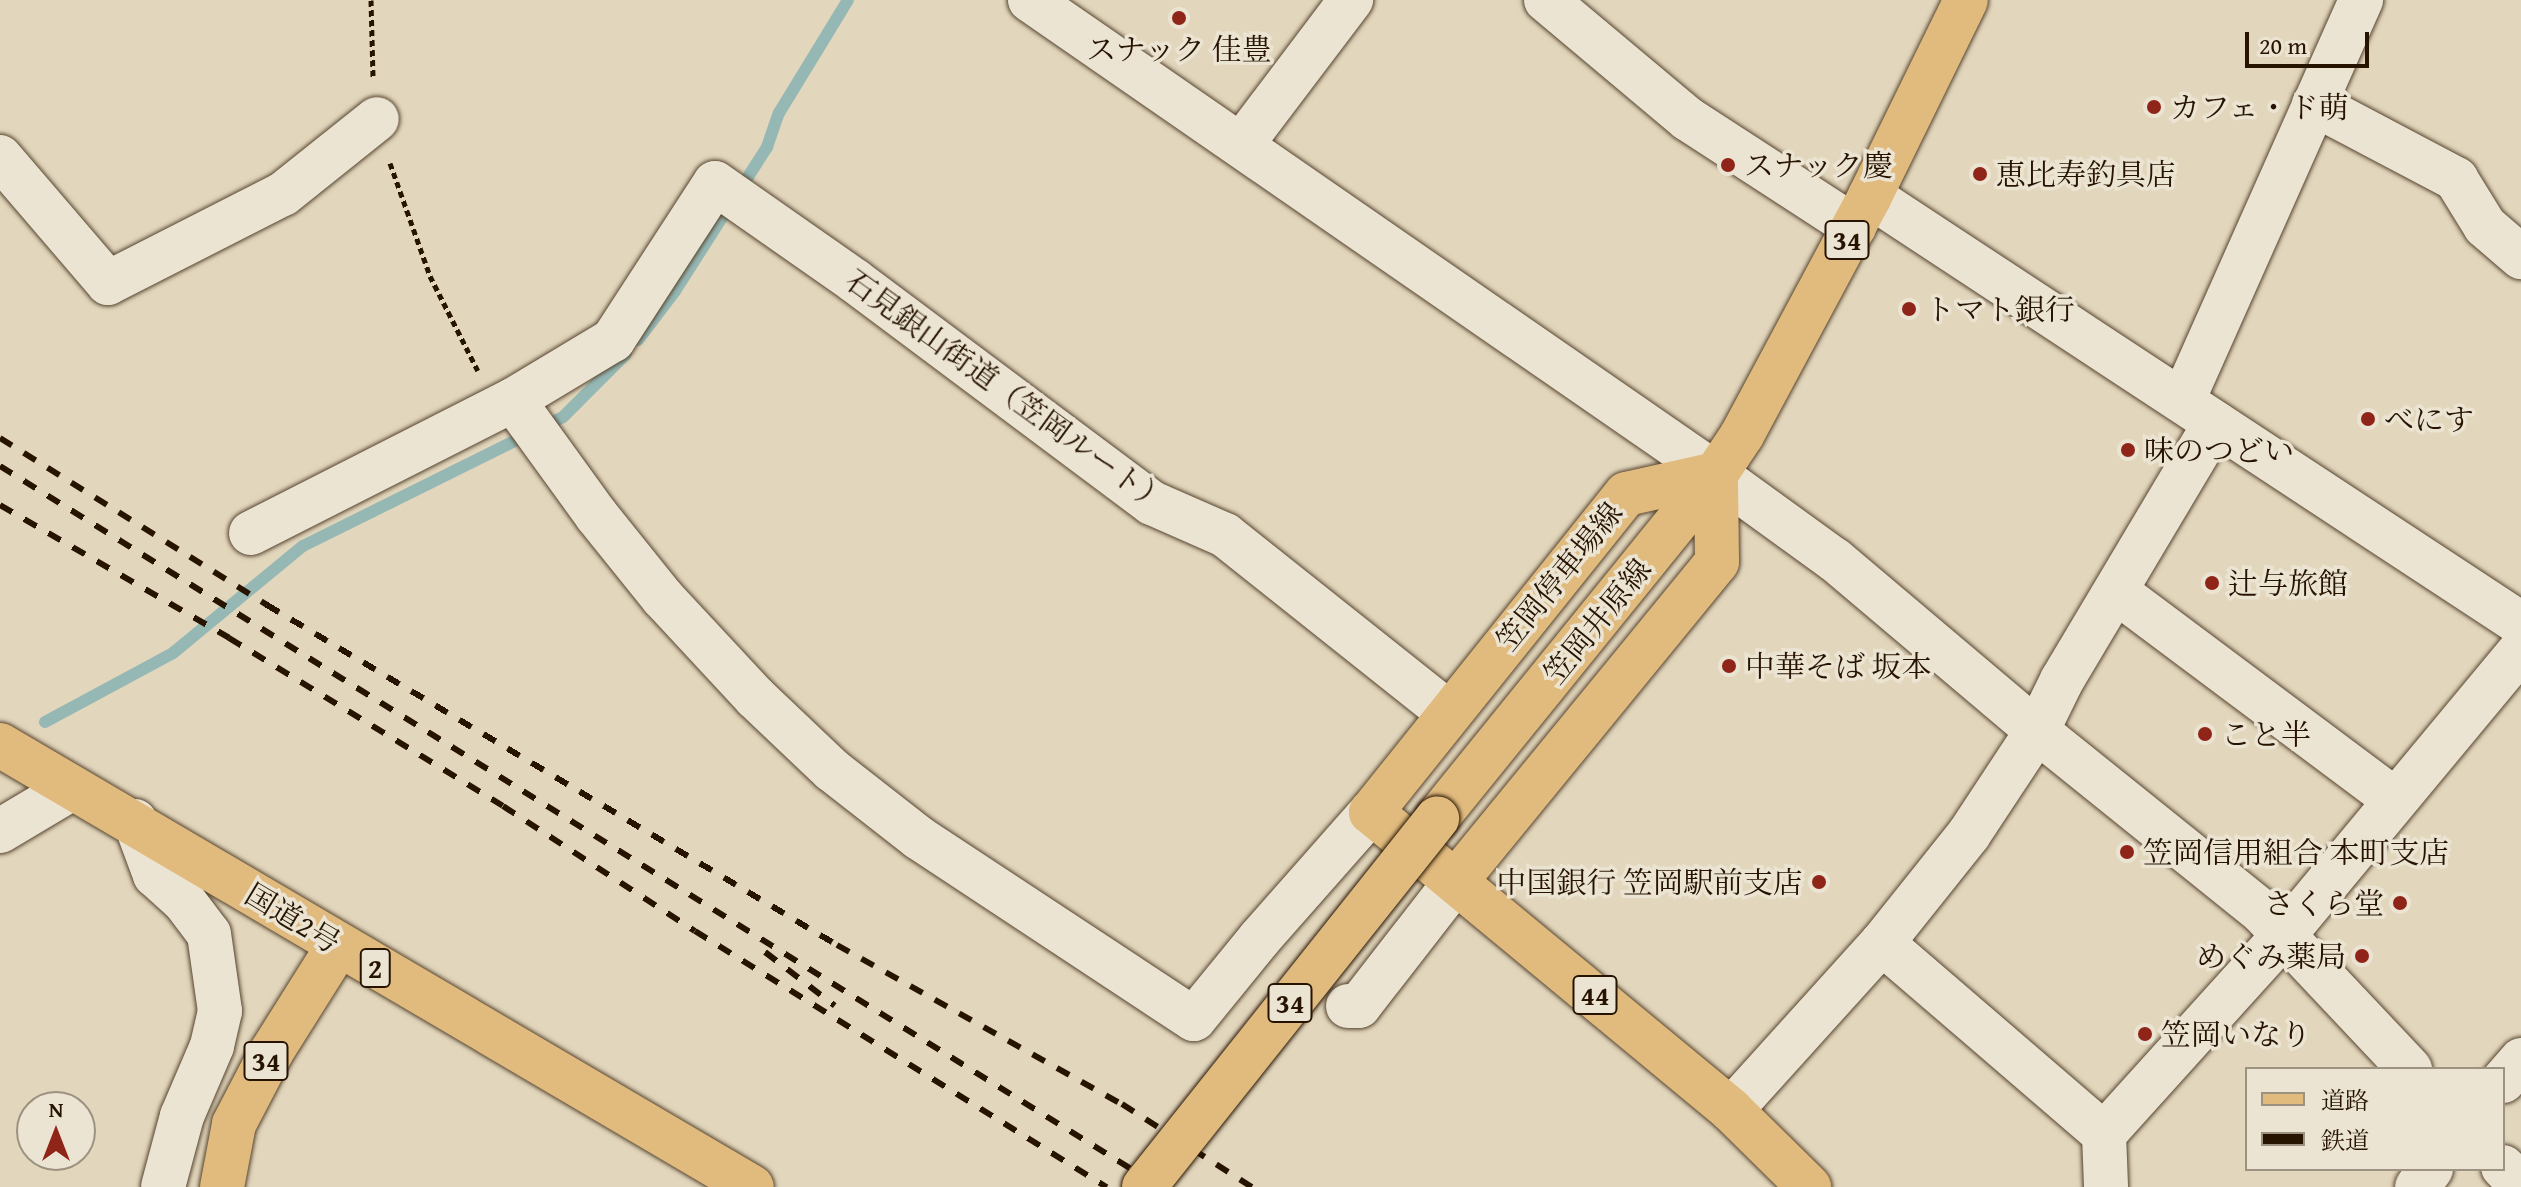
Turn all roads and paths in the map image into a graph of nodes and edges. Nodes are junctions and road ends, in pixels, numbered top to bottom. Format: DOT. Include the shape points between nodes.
graph roads {
  1 [pos="371,0"];
  2 [pos="1030,0"];
  3 [pos="1351,0"];
  4 [pos="1546,0"];
  5 [pos="1966,0"];
  6 [pos="2361,0"];
  7 [pos="2314,104"];
  8 [pos="377,119"];
  9 [pos="1242,144"];
  10 [pos="0,157"];
  11 [pos="1862,212"];
  12 [pos="2521,257"];
  13 [pos="510,403"];
  14 [pos="2199,412"];
  15 [pos="1716,474"];
  16 [pos="251,533"];
  17 [pos="2117,592"];
  18 [pos="2521,624"];
  19 [pos="2521,650"];
  20 [pos="1449,713"];
  21 [pos="2037,731"];
  22 [pos="0,745"];
  23 [pos="72,788"];
  24 [pos="2394,799"];
  25 [pos="1371,812"];
  26 [pos="135,821"];
  27 [pos="0,831"];
  28 [pos="1456,881"];
  29 [pos="2285,934"];
  30 [pos="1882,943"];
  31 [pos="338,946"];
  32 [pos="1348,1006"];
  33 [pos="2521,1060"];
  34 [pos="2408,1067"];
  35 [pos="2505,1079"];
  36 [pos="1731,1110"];
  37 [pos="2104,1134"];
  38 [pos="2505,1169"];
  39 [pos="2429,1171"];
  40 [pos="2521,1185"];
  41 [pos="163,1187"];
  42 [pos="222,1187"];
  43 [pos="752,1187"];
  44 [pos="1144,1187"];
  45 [pos="1809,1187"];
  46 [pos="2106,1187"];
  47 [pos="2417,1187"];
  1 -- 8 [label="path"];
  2 -- 9 [label="street"];
  3 -- 9 [label="street"];
  4 -- 11 [label="street" via="1688,119"];
  5 -- 11 [label="main road, 笠岡井原線 / 34"];
  6 -- 7 [label="street"];
  7 -- 12 [label="street" via="2456,179 2485,226"];
  7 -- 14 [label="street"];
  8 -- 10 [label="street" via="283,194 108,283"];
  8 -- 13 [label="path" via="430,276 481,376"];
  9 -- 15 [label="street"];
  11 -- 14 [label="street"];
  11 -- 15 [label="main road, 笠岡井原線 / 34"];
  13 -- 16 [label="street"];
  13 -- 20 [label="street, 石見銀山街道（笠岡ルート）" via="613,340 715,183 1152,503 1225,535"];
  13 -- 25 [label="street" via="663,598 832,770 919,838 1194,1019"];
  14 -- 17 [label="street"];
  14 -- 18 [label="street"];
  15 -- 20 [label="main road, 笠岡停車場線" via="1626,494"];
  15 -- 21 [label="street" via="1835,560"];
  15 -- 28 [label="main road" via="1717,562"];
  15 -- 44 [label="main road, 笠岡井原線 / 34, bridge"];
  17 -- 21 [label="street"];
  17 -- 24 [label="street"];
  19 -- 24 [label="street"];
  20 -- 25 [label="main road, 笠岡停車場線"];
  21 -- 29 [label="street"];
  21 -- 30 [label="street" via="1969,834"];
  22 -- 23 [label="main road, 国道2号 / 2"];
  23 -- 26 [label="main road, 国道2号 / 2"];
  23 -- 27 [label="street"];
  24 -- 29 [label="street"];
  25 -- 28 [label="main road, 44"];
  26 -- 31 [label="main road, 国道2号 / 2"];
  26 -- 41 [label="street" via="155,875 209,934 220,1011"];
  28 -- 32 [label="street" via="1359,1006"];
  28 -- 36 [label="main road, 44"];
  29 -- 34 [label="street"];
  29 -- 37 [label="street"];
  30 -- 36 [label="street"];
  30 -- 37 [label="street"];
  31 -- 42 [label="main road, 34" via="272,1051 234,1124"];
  31 -- 43 [label="main road, 国道2号 / 2"];
  33 -- 35 [label="street"];
  36 -- 45 [label="main road, 44"];
  37 -- 46 [label="street"];
  38 -- 40 [label="street"];
  39 -- 47 [label="street"];
}
